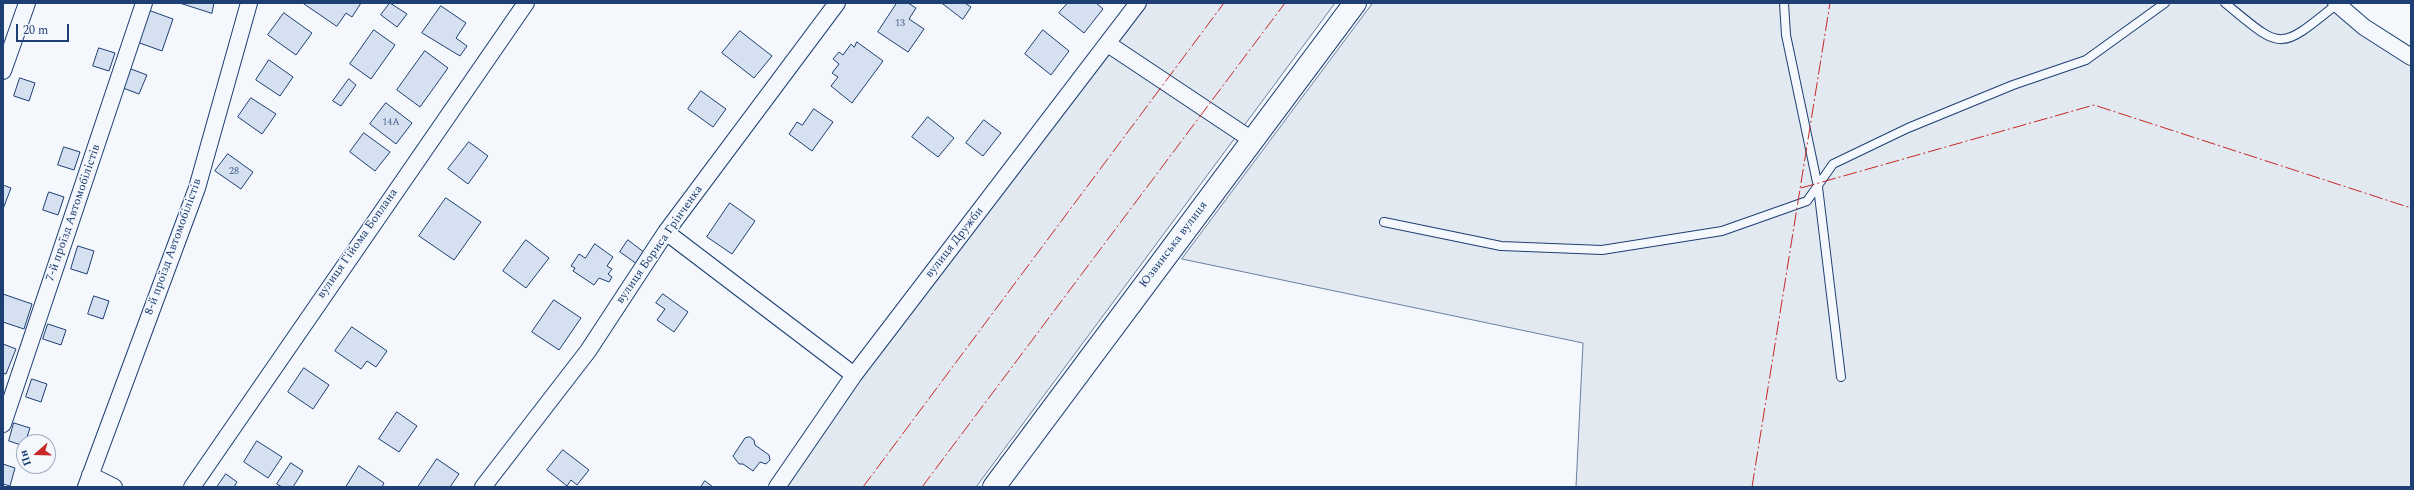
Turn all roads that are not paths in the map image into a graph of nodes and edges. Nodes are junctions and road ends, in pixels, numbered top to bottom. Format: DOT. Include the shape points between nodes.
graph roads {
  1 [pos="27,3"];
  2 [pos="144,3"];
  3 [pos="249,3"];
  4 [pos="526,3"];
  5 [pos="837,3"];
  6 [pos="1138,3"];
  7 [pos="1355,3"];
  8 [pos="1784,3"];
  9 [pos="2166,3"];
  10 [pos="2225,3"];
  11 [pos="2336,4"];
  12 [pos="1108,44"];
  13 [pos="2411,57"];
  14 [pos="3,71"];
  15 [pos="1252,140"];
  16 [pos="1818,187"];
  17 [pos="1384,222"];
  18 [pos="666,232"];
  19 [pos="854,375"];
  20 [pos="1841,377"];
  21 [pos="3,424"];
  22 [pos="88,481"];
  23 [pos="114,487"];
  24 [pos="192,487"];
  25 [pos="483,487"];
  26 [pos="777,487"];
  27 [pos="994,487"];
  1 -- 14 [label="street"];
  2 -- 21 [label="street, 7-й проїзд Автомобілістів"];
  3 -- 22 [label="street, 8-й проїзд Автомобілістів" via="197,188"];
  4 -- 24 [label="street, вулиця Гійома Боплана"];
  5 -- 18 [label="street, вулиця Бориса Грінченка"];
  6 -- 12 [label="street, вулиця Дружби"];
  7 -- 15 [label="main road, Юзвинська вулиця"];
  8 -- 16 [label="lane" via="1786,35"];
  9 -- 16 [label="lane" via="2086,60 2013,84 1908,128 1833,164"];
  10 -- 11 [label="lane" via="2265,36 2275,40 2296,35"];
  11 -- 13 [label="street" via="2370,31"];
  12 -- 15 [label="street"];
  12 -- 19 [label="street, вулиця Дружби"];
  15 -- 27 [label="main road, Юзвинська вулиця"];
  16 -- 17 [label="lane" via="1806,201 1722,231 1602,250 1501,246"];
  16 -- 20 [label="lane"];
  18 -- 19 [label="street"];
  18 -- 25 [label="street, вулиця Бориса Грінченка" via="588,351"];
  19 -- 26 [label="street, вулиця Дружби"];
  22 -- 23 [label="street"];
}
